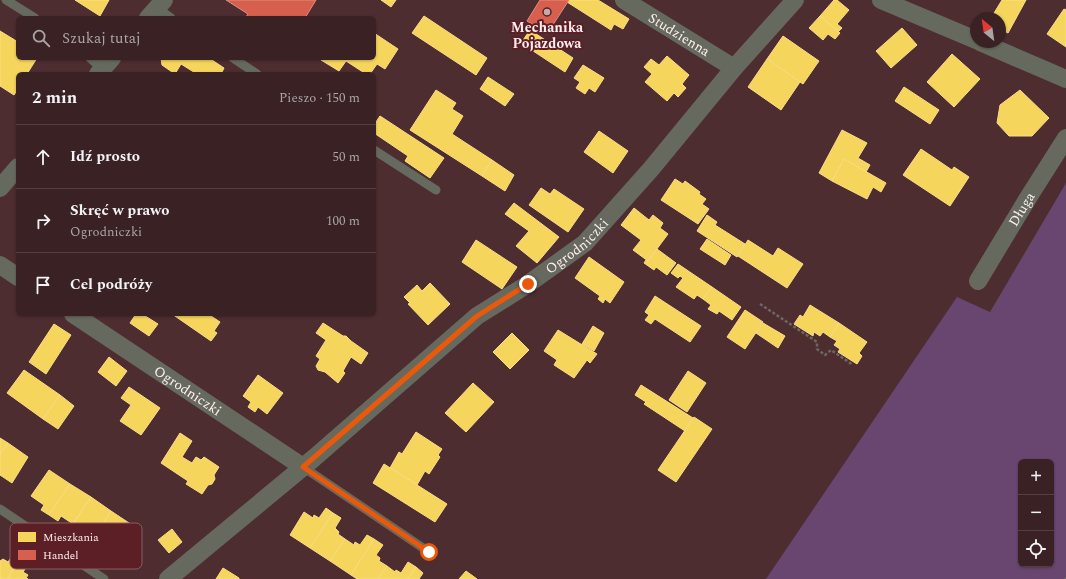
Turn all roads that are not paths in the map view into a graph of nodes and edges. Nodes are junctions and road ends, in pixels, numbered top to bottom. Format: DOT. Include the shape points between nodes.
graph roads {
  1 [pos="6,0"];
  2 [pos="624,0"];
  3 [pos="795,0"];
  4 [pos="881,0"];
  5 [pos="32,16"];
  6 [pos="970,37"];
  7 [pos="994,48"];
  8 [pos="236,60"];
  9 [pos="734,68"];
  10 [pos="254,72"];
  11 [pos="1066,78"];
  12 [pos="1066,138"];
  13 [pos="376,151"];
  14 [pos="16,169"];
  15 [pos="0,188"];
  16 [pos="436,190"];
  17 [pos="0,266"];
  18 [pos="16,277"];
  19 [pos="978,281"];
  20 [pos="76,316"];
  21 [pos="303,467"];
  22 [pos="0,510"];
  23 [pos="20,523"];
  24 [pos="429,552"];
  25 [pos="89,569"];
  26 [pos="104,579"];
  27 [pos="168,579"];
  1 -- 5 [label="lane"];
  2 -- 9 [label="street, Studzienna"];
  3 -- 9 [label="street, Ogrodniczki"];
  4 -- 6 [label="street"];
  7 -- 11 [label="street"];
  8 -- 10 [label="lane"];
  9 -- 21 [label="street, Ogrodniczki" via="651,169 585,243 528,284 477,316"];
  12 -- 19 [label="street, Długa"];
  13 -- 16 [label="lane"];
  14 -- 15 [label="street"];
  17 -- 18 [label="street"];
  20 -- 21 [label="street, Ogrodniczki"];
  21 -- 24 [label="lane"];
  21 -- 27 [label="street, Ogrodniczki"];
  22 -- 23 [label="lane"];
  25 -- 26 [label="lane"];
}
